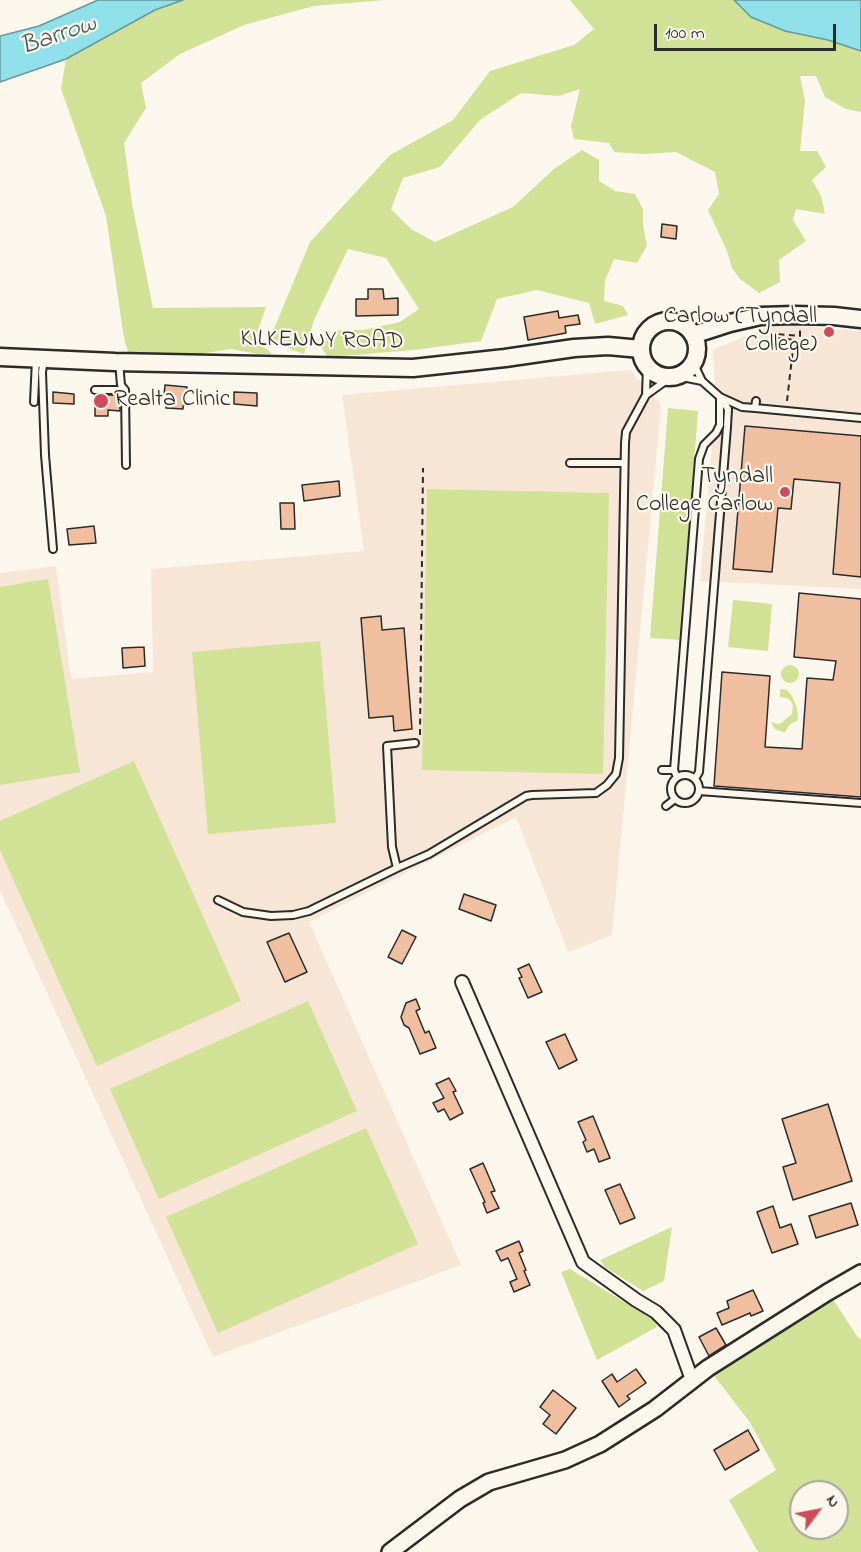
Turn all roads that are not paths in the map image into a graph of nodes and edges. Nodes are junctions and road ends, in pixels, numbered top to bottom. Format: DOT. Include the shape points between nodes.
graph roads {
  1 [pos="861,319"];
  2 [pos="693,335"];
  3 [pos="641,349"];
  4 [pos="0,357"];
  5 [pos="40,358"];
  6 [pos="119,362"];
  7 [pos="693,363"];
  8 [pos="647,366"];
  9 [pos="674,376"];
  10 [pos="702,381"];
  11 [pos="95,390"];
  12 [pos="125,390"];
  13 [pos="646,394"];
  14 [pos="720,397"];
  15 [pos="34,402"];
  16 [pos="861,418"];
  17 [pos="570,463"];
  18 [pos="624,463"];
  19 [pos="126,465"];
  20 [pos="54,549"];
  21 [pos="415,743"];
  22 [pos="662,770"];
  23 [pos="676,774"];
  24 [pos="695,779"];
  25 [pos="699,791"];
  26 [pos="675,799"];
  27 [pos="687,803"];
  28 [pos="861,803"];
  29 [pos="666,806"];
  30 [pos="689,810"];
  31 [pos="396,868"];
  32 [pos="218,900"];
  33 [pos="462,982"];
  34 [pos="861,1273"];
  35 [pos="692,1380"];
  36 [pos="390,1552"];
  1 -- 2 [label="main road" via="761,316"];
  2 -- 3 [label="main road" via="681,324 664,322 646,334"];
  2 -- 7 [label="main road" via="697,345"];
  3 -- 6 [label="main road, KILKENNY ROAD" via="574,348 413,368"];
  3 -- 8 [label="main road"];
  4 -- 5 [label="main road, KILKENNY ROAD"];
  5 -- 6 [label="main road, KILKENNY ROAD"];
  5 -- 15 [label="lane"];
  5 -- 20 [label="lane"];
  6 -- 12 [label="lane"];
  7 -- 9 [label="main road" via="687,371"];
  7 -- 10 [label="lane"];
  8 -- 9 [label="main road" via="658,375"];
  8 -- 13 [label="lane"];
  9 -- 10 [label="lane"];
  9 -- 13 [label="lane"];
  10 -- 14 [label="lane"];
  11 -- 12 [label="lane"];
  12 -- 19 [label="lane"];
  13 -- 18 [label="lane" via="626,432"];
  14 -- 16 [label="lane" via="742,407 756,405"];
  14 -- 23 [label="lane" via="720,425 704,445 699,459"];
  14 -- 24 [label="lane" via="728,409 727,428 699,772"];
  17 -- 18 [label="lane"];
  18 -- 31 [label="lane" via="616,774 596,793 526,796 429,854"];
  21 -- 31 [label="lane" via="387,746"];
  22 -- 23 [label="lane"];
  23 -- 24 [label="lane"];
  23 -- 26 [label="lane" via="671,785"];
  24 -- 25 [label="lane"];
  25 -- 27 [label="lane"];
  25 -- 28 [label="lane"];
  26 -- 27 [label="lane"];
  26 -- 29 [label="lane"];
  27 -- 30 [label="lane"];
  31 -- 32 [label="lane" via="293,915 243,912"];
  33 -- 35 [label="street" via="584,1262 656,1312 674,1330"];
  34 -- 35 [label="street"];
  35 -- 36 [label="street" via="655,1410 600,1444 565,1460 489,1482"];
}
